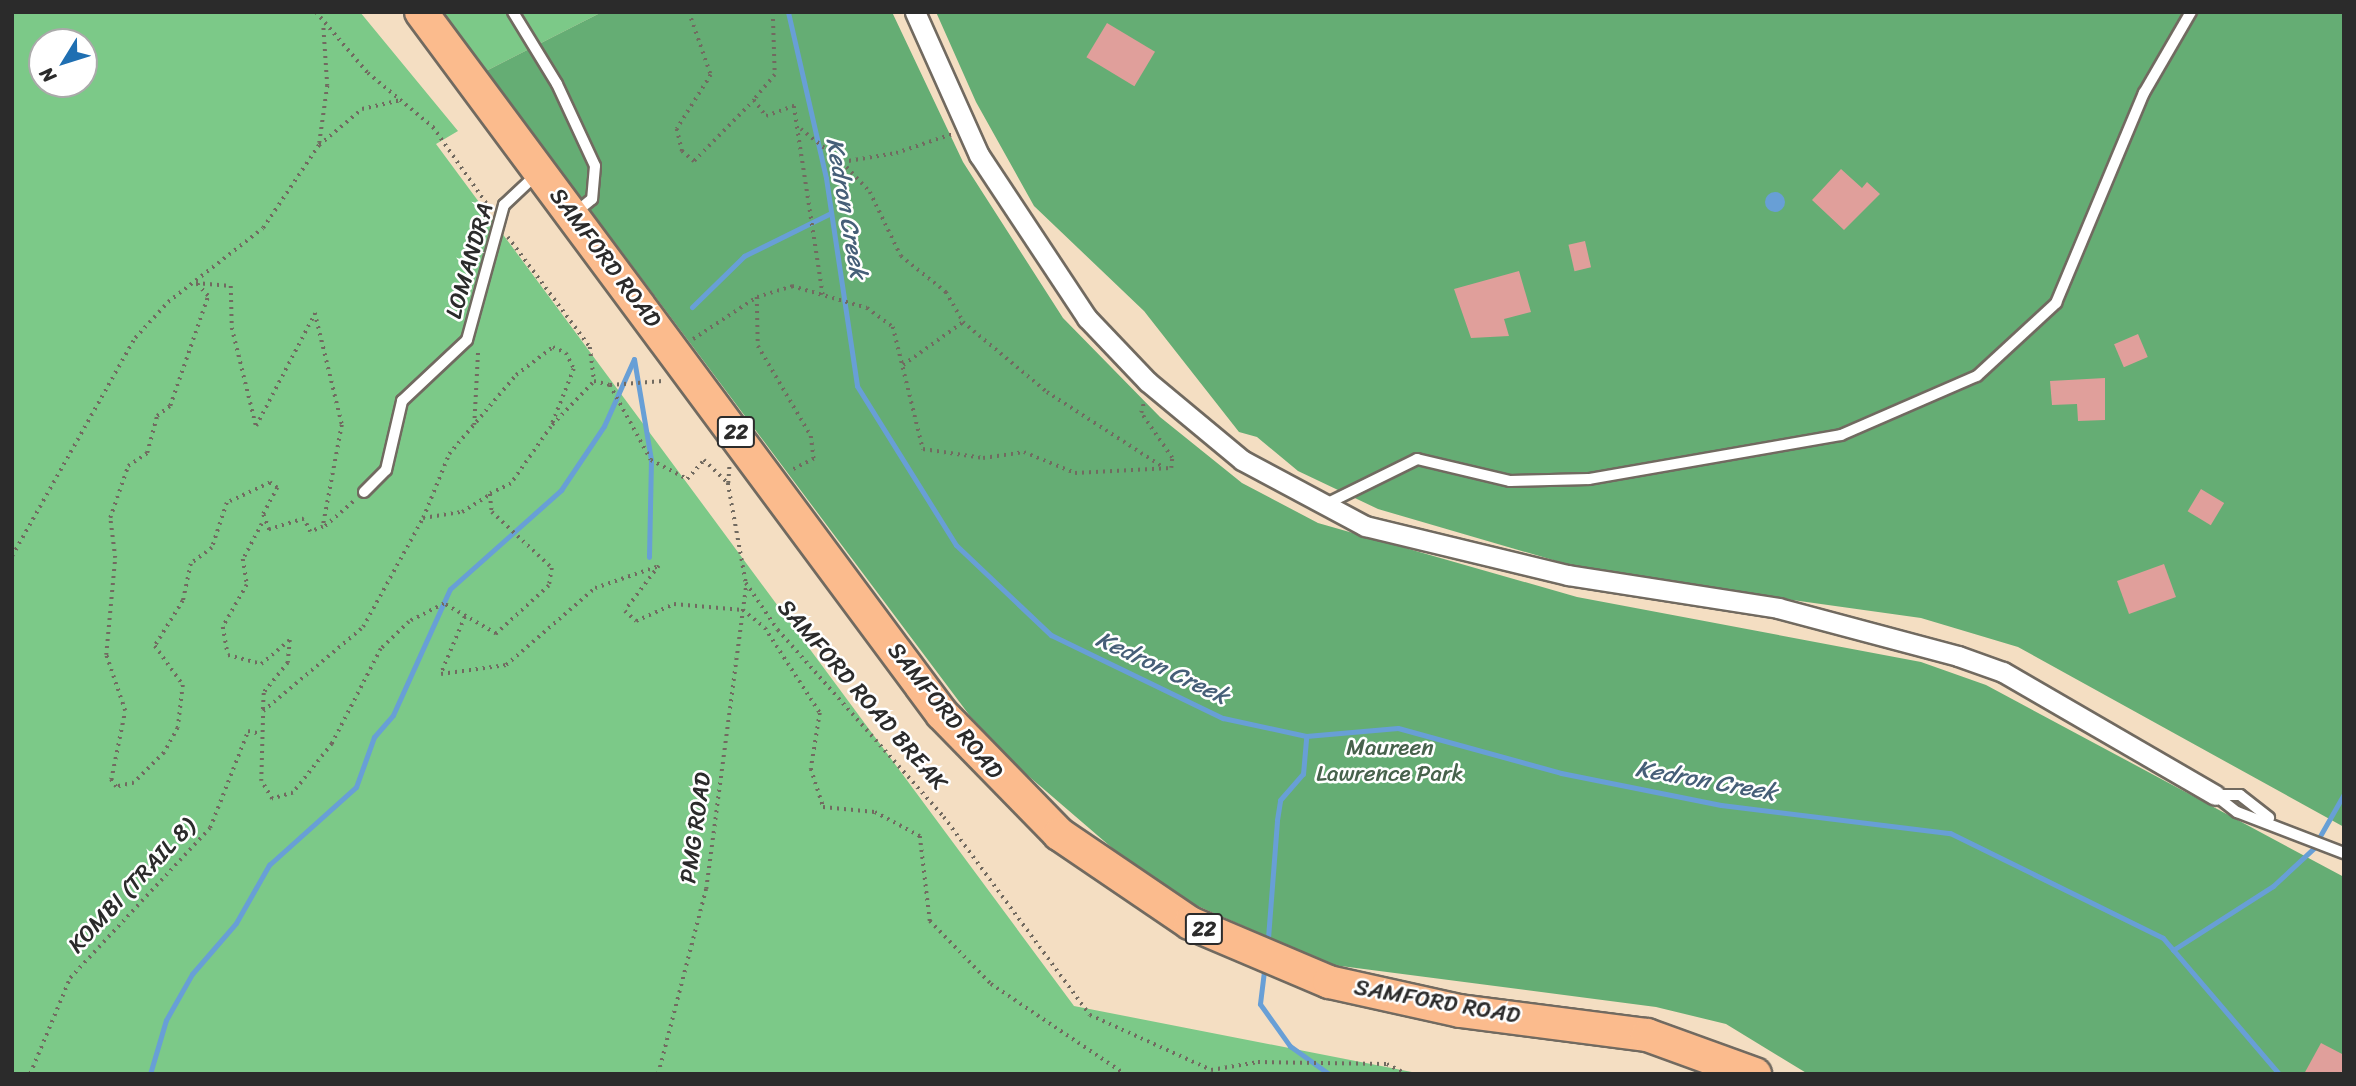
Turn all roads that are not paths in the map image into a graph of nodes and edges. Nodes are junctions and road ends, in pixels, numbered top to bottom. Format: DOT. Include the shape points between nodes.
graph roads {
  1 [pos="421,12"];
  2 [pos="513,12"];
  3 [pos="915,12"];
  4 [pos="2191,12"];
  5 [pos="541,172"];
  6 [pos="573,215"];
  7 [pos="364,492"];
  8 [pos="1324,505"];
  9 [pos="2215,795"];
  10 [pos="2273,821"];
  11 [pos="2344,853"];
  12 [pos="1755,1074"];
  1 -- 5 [label="main road, SAMFORD ROAD / 22"];
  2 -- 6 [label="lane" via="557,84 595,166 592,199"];
  3 -- 8 [label="street" via="967,129 1012,209 1087,318 1149,382 1242,460"];
  4 -- 8 [label="lane" via="2144,93 2056,303 1977,376 1841,435 1589,480 1510,481 1417,459"];
  5 -- 6 [label="main road, SAMFORD ROAD / 22"];
  5 -- 7 [label="lane, LOMANDRA" via="511,194 498,219 467,340 402,401 386,470"];
  6 -- 12 [label="main road, SAMFORD ROAD / 22" via="973,751 1059,834 1153,902 1329,982 1460,1011 1647,1035"];
  8 -- 9 [label="street" via="1365,526 1568,575 1778,608 1958,656 2003,672"];
  9 -- 10 [label="lane" via="2237,812"];
  9 -- 10 [label="lane" via="2240,795"];
  10 -- 11 [label="lane"];
}
